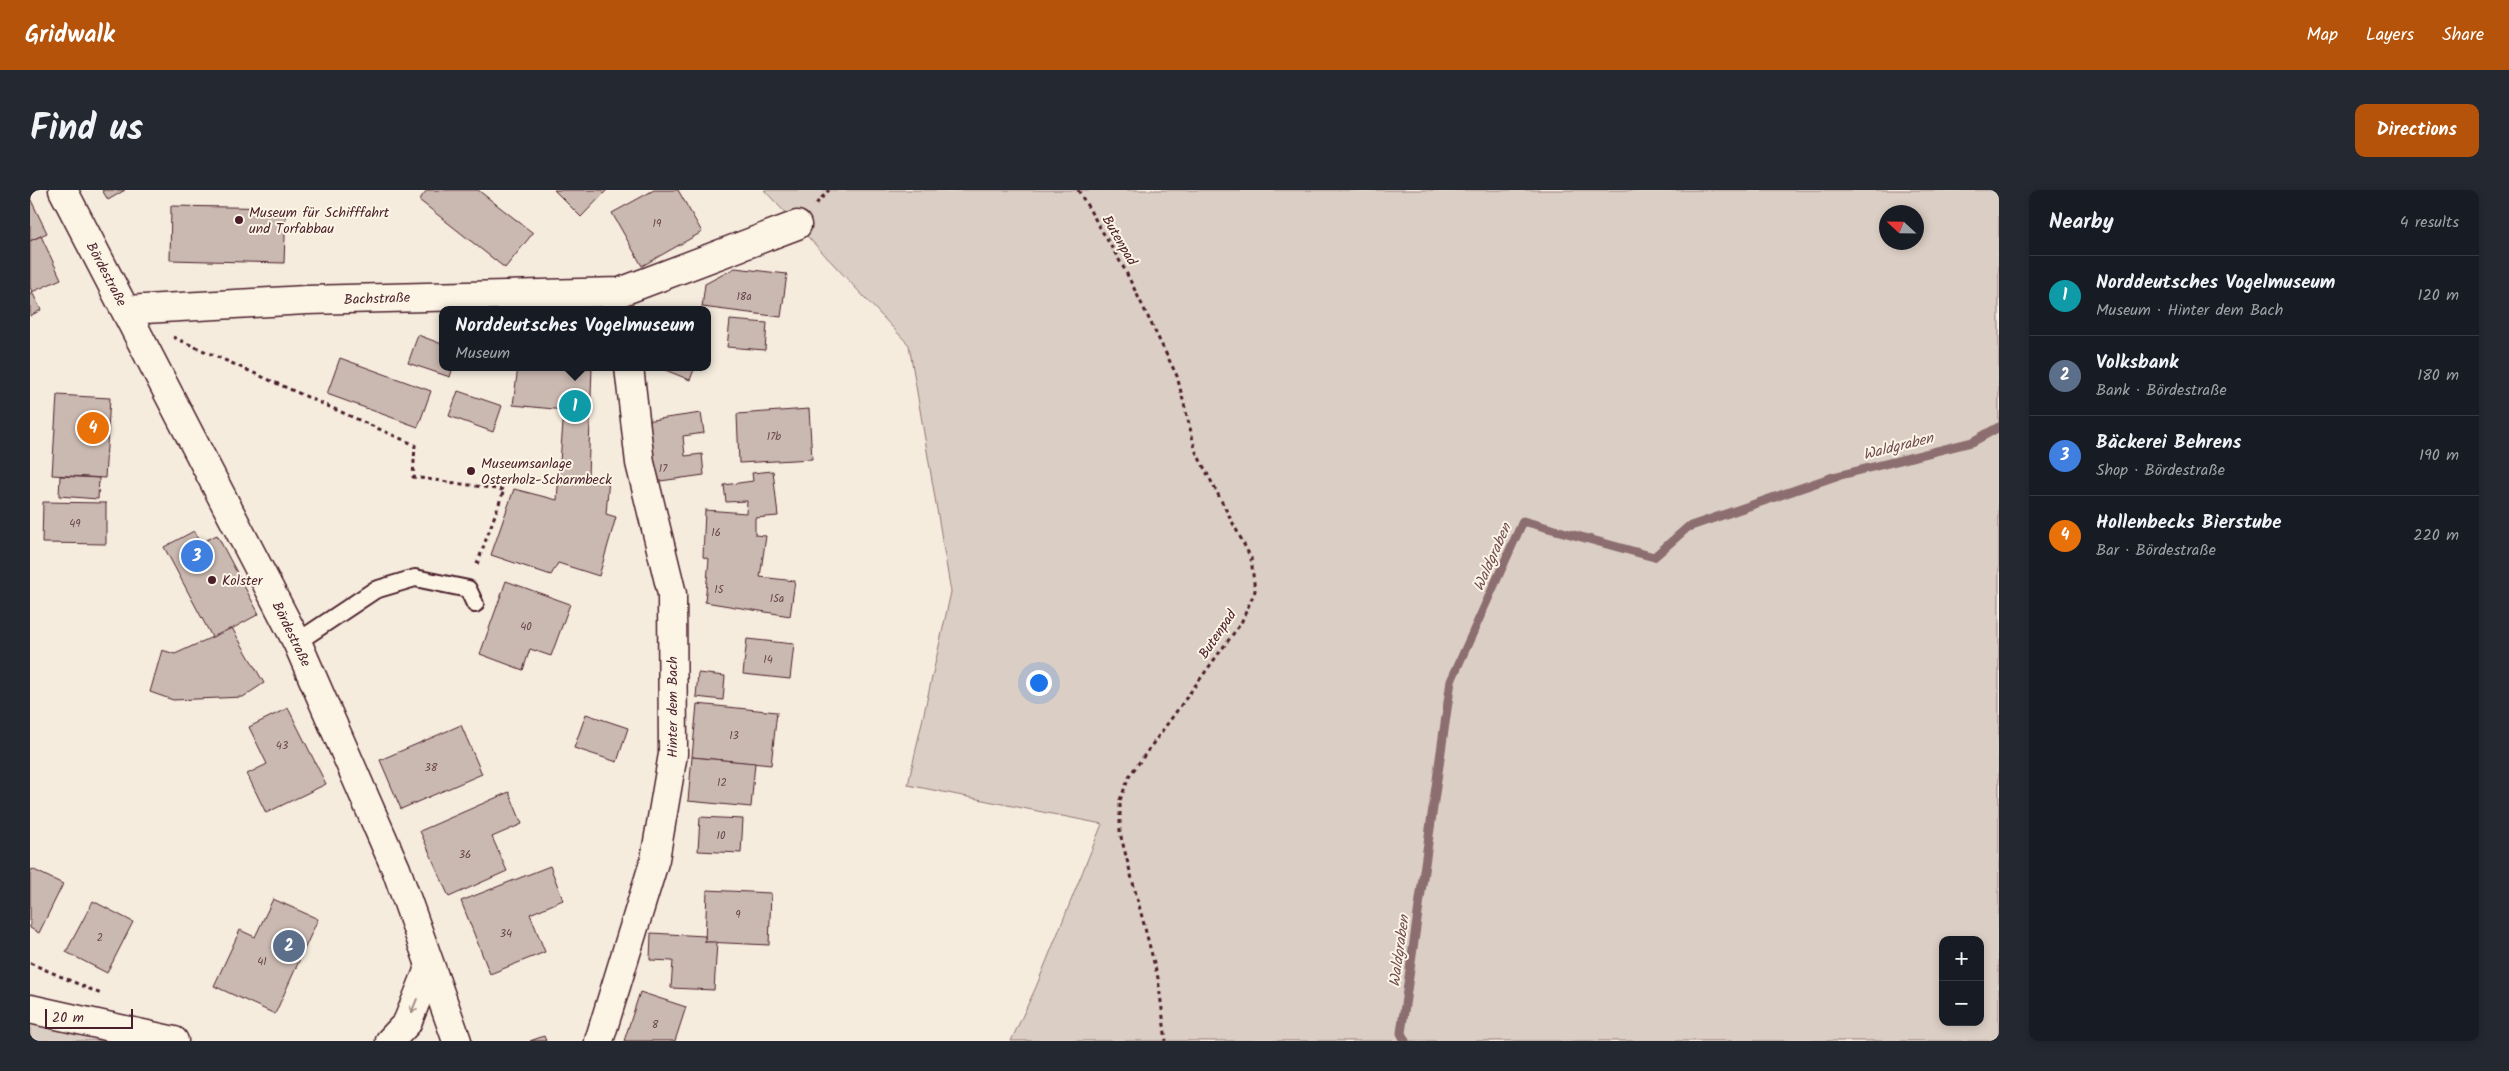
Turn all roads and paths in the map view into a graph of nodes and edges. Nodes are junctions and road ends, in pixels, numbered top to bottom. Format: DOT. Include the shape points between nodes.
graph roads {
  1 [pos="63,190"];
  2 [pos="1078,190"];
  3 [pos="797,225"];
  4 [pos="621,301"];
  5 [pos="126,310"];
  6 [pos="172,337"];
  7 [pos="629,371"];
  8 [pos="468,589"];
  9 [pos="475,604"];
  10 [pos="297,642"];
  11 [pos="430,966"];
  12 [pos="30,1009"];
  13 [pos="174,1041"];
  14 [pos="390,1041"];
  15 [pos="457,1041"];
  16 [pos="599,1041"];
  17 [pos="1166,1041"];
  1 -- 5 [label="street, Bördestraße"];
  2 -- 17 [label="path, Butenpad" via="1125,270 1177,376 1196,452 1251,558 1255,591 1241,623 1130,775 1120,800 1120,833 1158,978"];
  3 -- 4 [label="street, Bachstraße"];
  4 -- 5 [label="street, Bachstraße" via="306,300"];
  5 -- 10 [label="street, Bördestraße"];
  6 -- 8 [label="path" via="415,445 413,477 504,490"];
  7 -- 16 [label="street, Hinter dem Bach" via="640,463 672,594 673,754 655,859"];
  8 -- 9 [label="lane"];
  8 -- 10 [label="lane" via="415,578 376,590"];
  10 -- 11 [label="street, Bördestraße" via="396,869"];
  11 -- 14 [label="street, one-way" via="407,1022"];
  11 -- 15 [label="street, Bördestraße"];
  12 -- 13 [label="street"];
}
